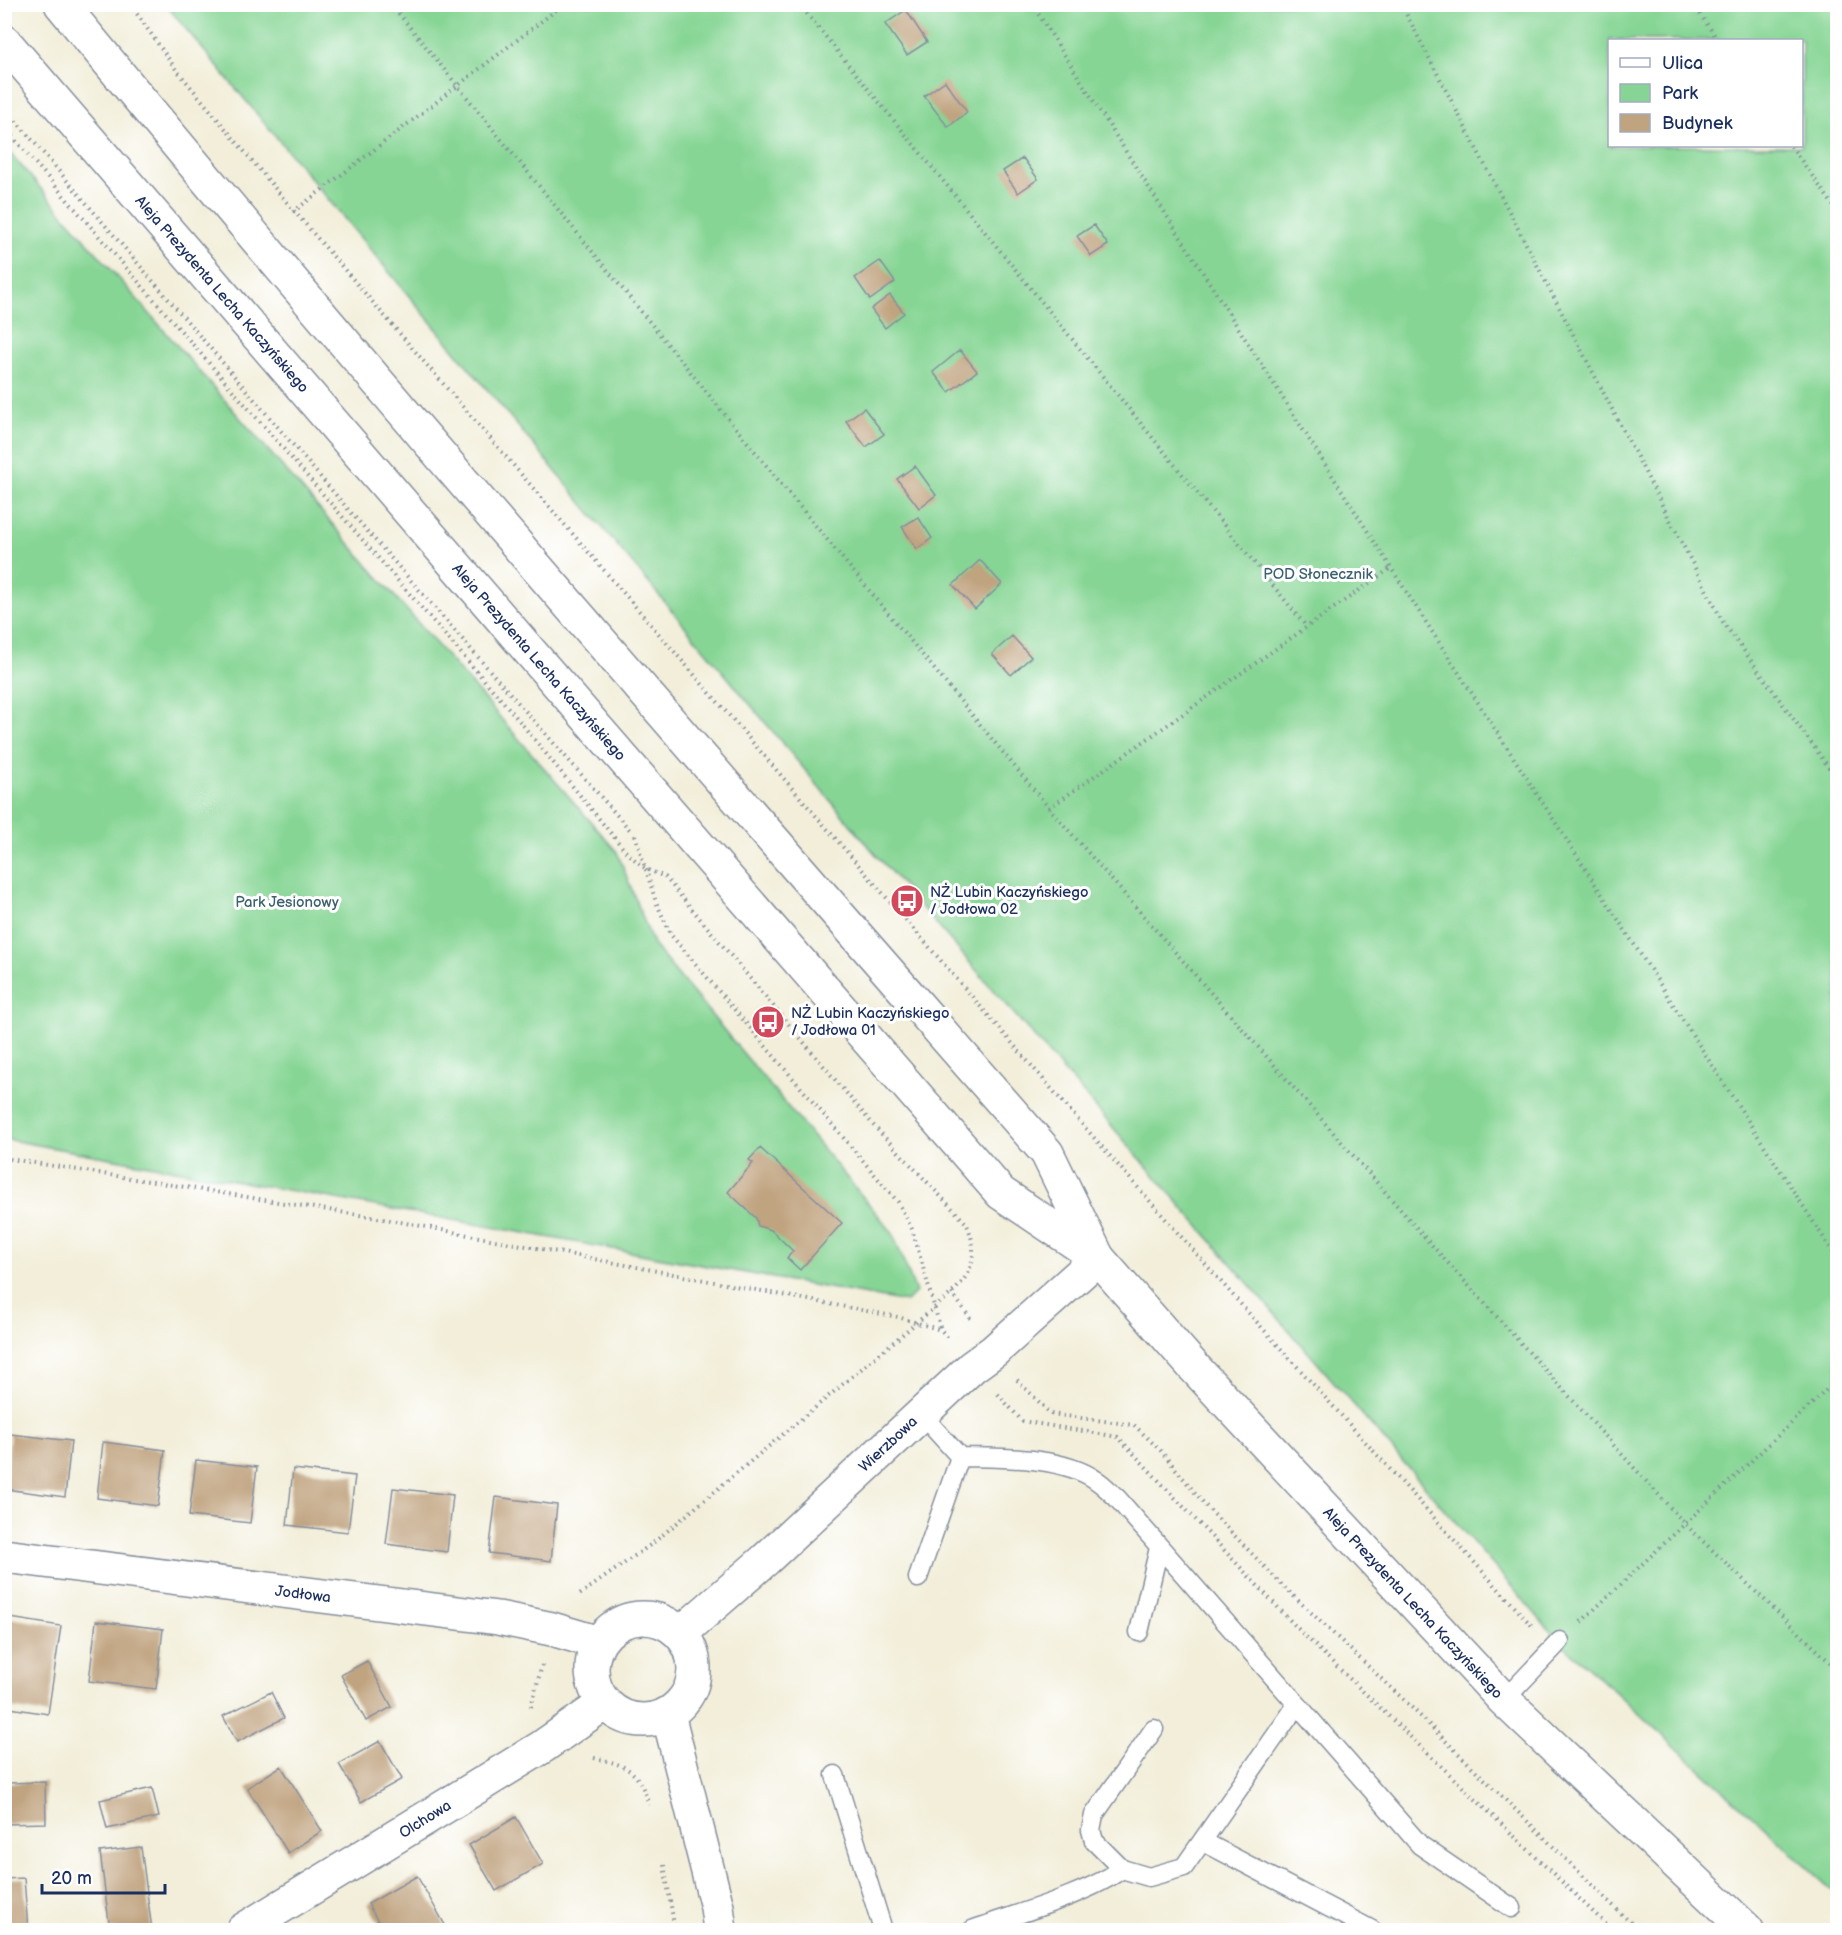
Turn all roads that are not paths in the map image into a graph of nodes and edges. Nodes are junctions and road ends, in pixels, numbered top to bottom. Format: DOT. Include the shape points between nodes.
graph roads {
  1 [pos="61,4"];
  2 [pos="4,41"];
  3 [pos="1098,1258"];
  4 [pos="921,1414"];
  5 [pos="960,1457"];
  6 [pos="1159,1548"];
  7 [pos="4,1556"];
  8 [pos="918,1578"];
  9 [pos="1139,1632"];
  10 [pos="681,1633"];
  11 [pos="1562,1640"];
  12 [pos="599,1643"];
  13 [pos="1504,1700"];
  14 [pos="605,1703"];
  15 [pos="1297,1705"];
  16 [pos="668,1714"];
  17 [pos="1154,1729"];
  18 [pos="835,1775"];
  19 [pos="1202,1841"];
  20 [pos="1122,1869"];
  21 [pos="1512,1908"];
  22 [pos="251,1928"];
  23 [pos="720,1930"];
  24 [pos="883,1930"];
  25 [pos="972,1930"];
  26 [pos="1372,1930"];
  27 [pos="1747,1930"];
  1 -- 3 [label="main road, Aleja Prezydenta Lecha Kaczyńskiego" via="581,621 1047,1153"];
  2 -- 3 [label="main road, Aleja Prezydenta Lecha Kaczyńskiego" via="1001,1193"];
  3 -- 4 [label="main road, Wierzbowa"];
  3 -- 13 [label="main road, Aleja Prezydenta Lecha Kaczyńskiego"];
  4 -- 5 [label="lane"];
  4 -- 10 [label="main road, Wierzbowa"];
  5 -- 6 [label="lane" via="1018,1459 1071,1467 1095,1479 1117,1498"];
  5 -- 8 [label="lane"];
  6 -- 9 [label="lane"];
  6 -- 15 [label="lane"];
  7 -- 12 [label="main road, Jodłowa" via="498,1618"];
  10 -- 12 [label="main road" via="660,1620 637,1618 615,1626"];
  10 -- 16 [label="main road" via="691,1648 695,1667 692,1686 683,1702"];
  11 -- 13 [label="lane"];
  12 -- 14 [label="main road" via="592,1664 594,1685"];
  13 -- 27 [label="main road, Aleja Prezydenta Lecha Kaczyńskiego"];
  14 -- 16 [label="main road" via="618,1714 635,1720 652,1720"];
  14 -- 22 [label="main road, Olchowa" via="542,1747"];
  15 -- 19 [label="lane"];
  15 -- 21 [label="lane" via="1420,1845"];
  16 -- 23 [label="main road"];
  17 -- 20 [label="lane" via="1094,1815 1094,1841"];
  18 -- 24 [label="lane"];
  19 -- 20 [label="lane" via="1184,1867 1167,1874 1149,1877"];
  19 -- 26 [label="lane"];
  20 -- 25 [label="lane" via="1111,1878"];
}
